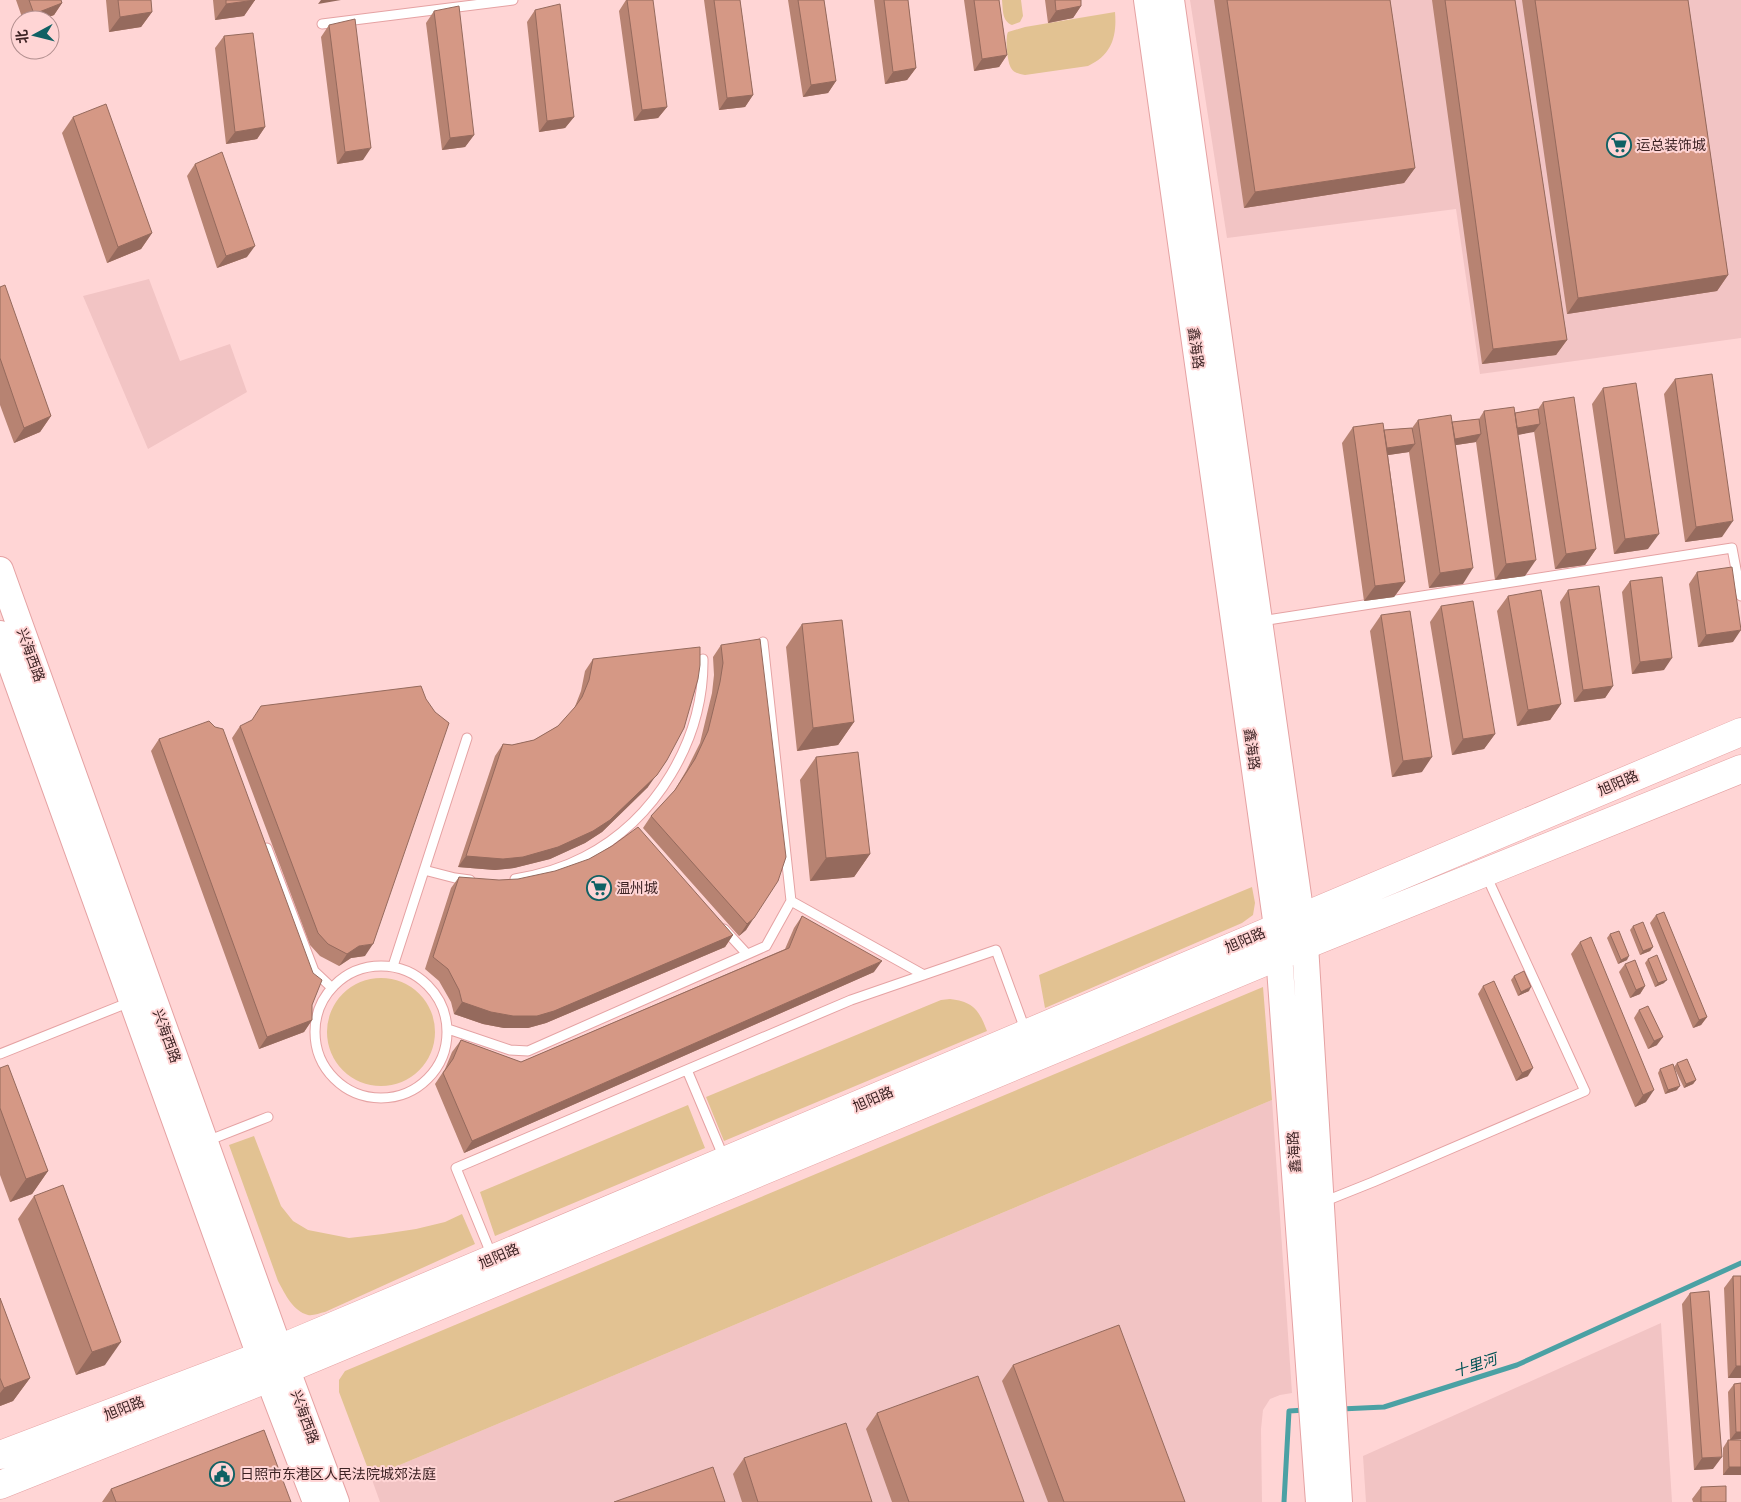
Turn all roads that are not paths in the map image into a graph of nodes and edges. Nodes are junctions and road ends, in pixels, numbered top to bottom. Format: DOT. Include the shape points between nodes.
graph roads {
  1 [pos="513,0"];
  2 [pos="1147,0"];
  3 [pos="1171,0"];
  4 [pos="322,24"];
  5 [pos="0,570"];
  6 [pos="1741,596"];
  7 [pos="1259,622"];
  8 [pos="0,634"];
  9 [pos="763,642"];
  10 [pos="703,659"];
  11 [pos="1741,732"];
  12 [pos="467,738"];
  13 [pos="1741,769"];
  14 [pos="262,835"];
  15 [pos="424,870"];
  16 [pos="1485,872"];
  17 [pos="508,880"];
  18 [pos="482,881"];
  19 [pos="791,901"];
  20 [pos="720,926"];
  21 [pos="1294,930"];
  22 [pos="747,954"];
  23 [pos="1280,955"];
  24 [pos="393,966"];
  25 [pos="924,975"];
  26 [pos="331,987"];
  27 [pos="132,1001"];
  28 [pos="448,1029"];
  29 [pos="1027,1034"];
  30 [pos="0,1054"];
  31 [pos="687,1070"];
  32 [pos="268,1117"];
  33 [pos="205,1142"];
  34 [pos="725,1161"];
  35 [pos="1320,1203"];
  36 [pos="493,1259"];
  37 [pos="274,1363"];
  38 [pos="1322,1392"];
  39 [pos="1324,1430"];
  40 [pos="0,1455"];
  41 [pos="0,1485"];
  42 [pos="316,1502"];
  43 [pos="336,1502"];
  44 [pos="1319,1502"];
  45 [pos="1339,1502"];
  1 -- 4 [label="lane"];
  2 -- 21 [label="street, 鑫海路"];
  3 -- 7 [label="street, 鑫海路"];
  5 -- 33 [label="street, 兴海西路"];
  6 -- 7 [label="lane" via="1732,548"];
  7 -- 21 [label="street, 鑫海路"];
  8 -- 27 [label="street, 兴海西路"];
  9 -- 19 [label="lane"];
  10 -- 17 [label="lane" via="704,678 689,740 665,783 632,830 584,858 540,874"];
  11 -- 21 [label="main road, 旭阳路"];
  12 -- 15 [label="lane"];
  13 -- 16 [label="main road, 旭阳路"];
  14 -- 26 [label="lane" via="314,971"];
  15 -- 18 [label="lane"];
  15 -- 24 [label="lane"];
  16 -- 21 [label="main road, 旭阳路"];
  16 -- 35 [label="lane" via="1585,1091"];
  19 -- 22 [label="lane" via="766,946"];
  19 -- 25 [label="lane"];
  20 -- 22 [label="lane"];
  21 -- 23 [label="main road, 旭阳路"];
  21 -- 29 [label="main road, 旭阳路"];
  21 -- 35 [label="street, 鑫海路"];
  22 -- 28 [label="lane" via="528,1051 510,1050"];
  23 -- 37 [label="main road, 旭阳路"];
  23 -- 38 [label="street, 鑫海路"];
  24 -- 26 [label="lane" via="370,965 349,973"];
  24 -- 28 [label="lane" via="414,974 432,988 443,1008"];
  25 -- 29 [label="lane" via="996,950"];
  25 -- 31 [label="lane" via="851,1000"];
  26 -- 28 [label="lane" via="319,1006 314,1028 317,1051 327,1071 342,1086 361,1096 382,1099 403,1095 422,1085 436,1069 445,1050"];
  27 -- 30 [label="lane"];
  27 -- 37 [label="street, 兴海西路"];
  29 -- 34 [label="main road, 旭阳路"];
  31 -- 34 [label="lane"];
  31 -- 36 [label="lane" via="456,1168"];
  32 -- 33 [label="lane"];
  33 -- 37 [label="street, 兴海西路"];
  34 -- 36 [label="main road, 旭阳路"];
  35 -- 38 [label="street, 鑫海路"];
  36 -- 37 [label="main road, 旭阳路"];
  37 -- 40 [label="main road, 旭阳路"];
  37 -- 41 [label="main road, 旭阳路"];
  37 -- 42 [label="street, 兴海西路"];
  37 -- 43 [label="street, 兴海西路"];
  38 -- 39 [label="street, 鑫海路"];
  39 -- 44 [label="street, 鑫海路"];
  39 -- 45 [label="street, 鑫海路"];
}
